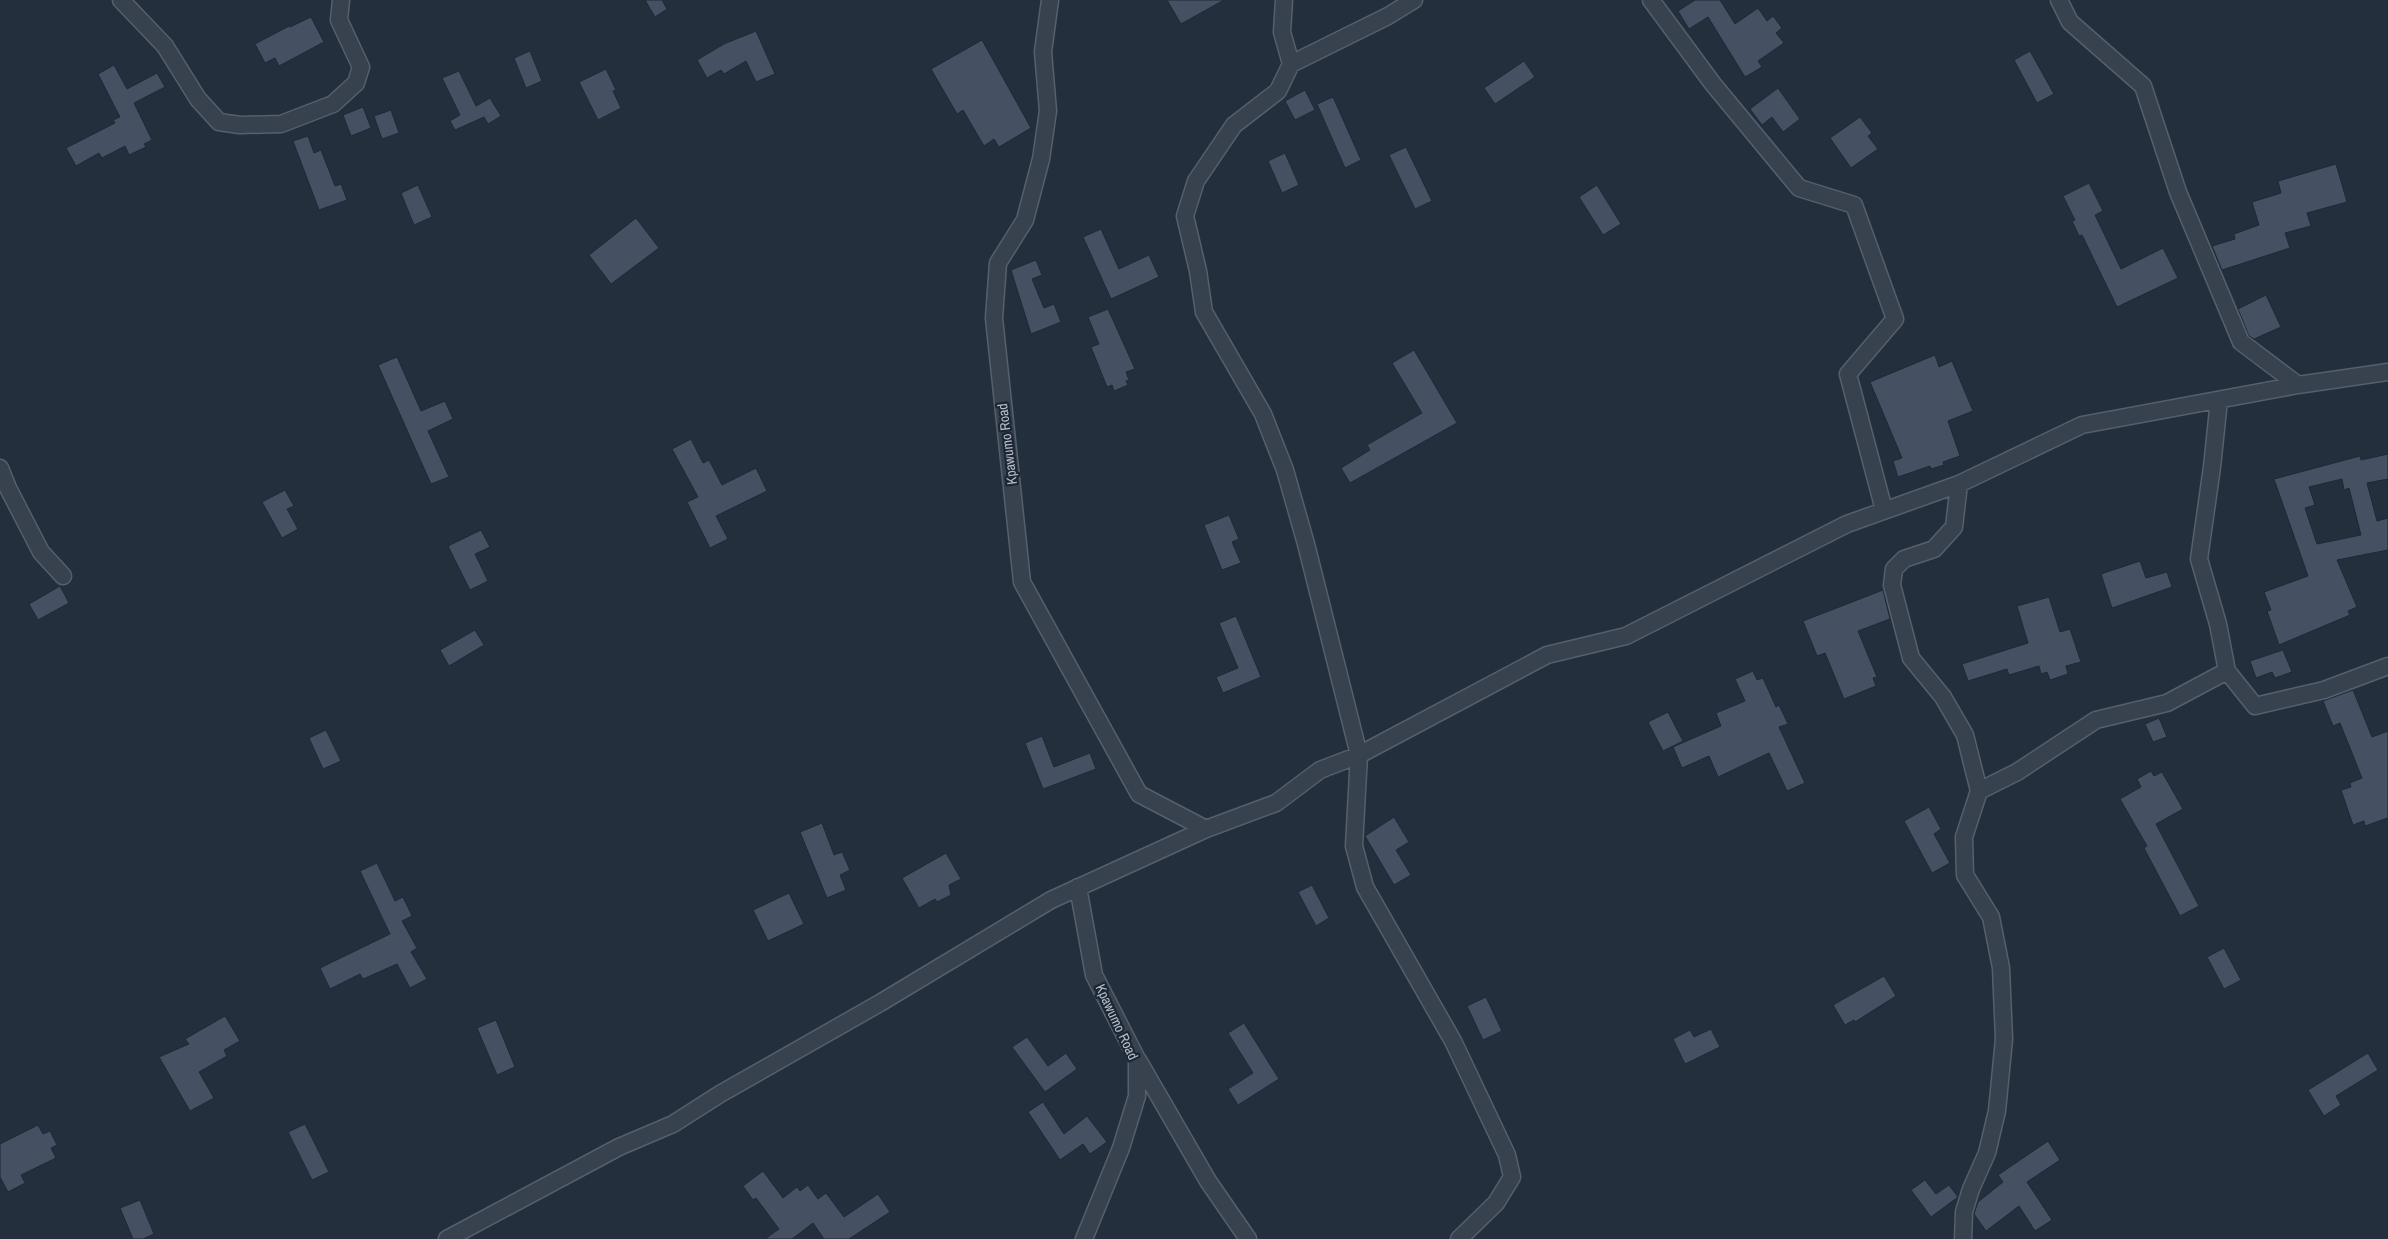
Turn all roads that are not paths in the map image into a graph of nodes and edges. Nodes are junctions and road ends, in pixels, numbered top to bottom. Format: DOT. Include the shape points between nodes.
graph roads {
  1 [pos="121,0"];
  2 [pos="341,0"];
  3 [pos="1050,0"];
  4 [pos="1284,0"];
  5 [pos="1414,0"];
  6 [pos="1651,0"];
  7 [pos="2059,0"];
  8 [pos="1291,64"];
  9 [pos="2388,372"];
  10 [pos="2298,385"];
  11 [pos="2219,400"];
  12 [pos="0,468"];
  13 [pos="1959,484"];
  14 [pos="1884,510"];
  15 [pos="64,576"];
  16 [pos="2388,666"];
  17 [pos="2227,671"];
  18 [pos="1359,755"];
  19 [pos="1979,791"];
  20 [pos="1206,829"];
  21 [pos="1078,887"];
  22 [pos="1137,1059"];
  23 [pos="447,1239"];
  24 [pos="1084,1239"];
  25 [pos="1248,1239"];
  26 [pos="1459,1239"];
  27 [pos="1962,1239"];
  1 -- 2 [label="street" via="165,46 198,99 219,122 240,125 281,124 333,104 356,83 361,67 339,20"];
  3 -- 20 [label="street, Kpawumo Road" via="1043,52 1048,111 1041,159 1025,220 998,263 994,318 1022,582 1139,794"];
  4 -- 8 [label="street" via="1282,32"];
  5 -- 8 [label="street"];
  6 -- 14 [label="street" via="1713,84 1799,188 1854,205 1895,319 1848,374"];
  7 -- 10 [label="street" via="2070,22 2143,86 2178,192 2241,342"];
  8 -- 18 [label="street" via="1278,91 1234,125 1196,181 1185,216 1204,312 1263,414 1285,470"];
  9 -- 10 [label="street"];
  10 -- 11 [label="street"];
  11 -- 13 [label="street" via="2082,425"];
  11 -- 17 [label="street" via="2199,559 2218,624"];
  12 -- 15 [label="street" via="41,552"];
  13 -- 14 [label="street"];
  13 -- 19 [label="street" via="1954,528 1934,549 1904,559 1894,569 1892,585 1911,658 1943,698 1965,735"];
  14 -- 18 [label="street" via="1847,524 1626,636 1547,655"];
  16 -- 17 [label="street" via="2324,690 2255,706"];
  17 -- 19 [label="street" via="2167,703 2096,720 2016,772"];
  18 -- 20 [label="street" via="1320,770 1276,803"];
  18 -- 26 [label="street" via="1354,846 1365,886 1454,1041 1507,1155 1512,1177 1496,1203"];
  19 -- 27 [label="street" via="1964,837 1965,875 1991,917 2001,968 2004,1039 1997,1111 1987,1153 1970,1189"];
  20 -- 21 [label="street"];
  21 -- 22 [label="street, Kpawumo Road" via="1094,975"];
  21 -- 23 [label="street" via="673,1124 619,1147"];
  22 -- 24 [label="street, Kpawumo Road" via="1137,1096 1121,1148"];
  22 -- 25 [label="street" via="1208,1181"];
}
